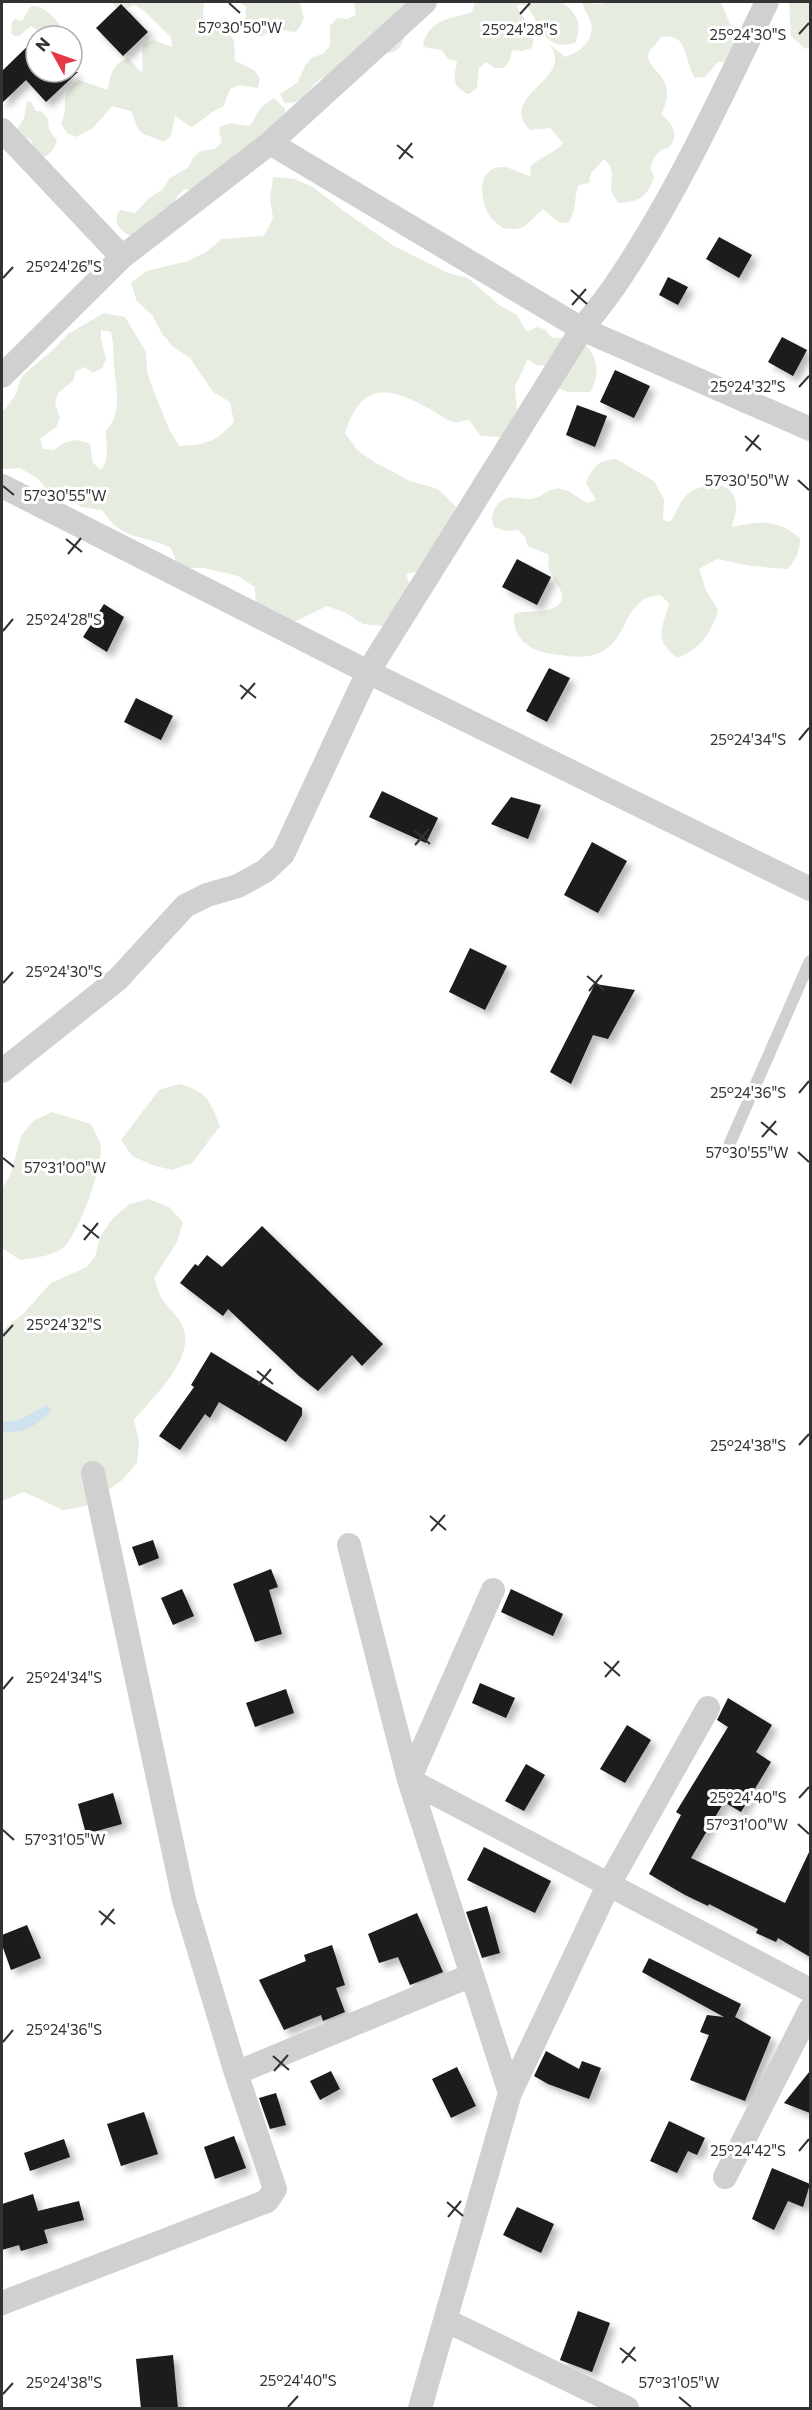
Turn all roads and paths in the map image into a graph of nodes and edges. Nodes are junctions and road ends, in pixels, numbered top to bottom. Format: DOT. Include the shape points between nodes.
graph roads {
  1 [pos="425,2"];
  2 [pos="767,2"];
  3 [pos="2,130"];
  4 [pos="270,143"];
  5 [pos="122,257"];
  6 [pos="582,329"];
  7 [pos="2,376"];
  8 [pos="810,429"];
  9 [pos="2,486"];
  10 [pos="368,672"];
  11 [pos="810,890"];
  12 [pos="810,961"];
  13 [pos="2,1071"];
  14 [pos="730,1143"];
  15 [pos="93,1473"];
  16 [pos="349,1545"];
  17 [pos="493,1590"];
  18 [pos="708,1707"];
  19 [pos="409,1780"];
  20 [pos="609,1884"];
  21 [pos="472,1975"];
  22 [pos="810,1990"];
  23 [pos="810,2010"];
  24 [pos="236,2073"];
  25 [pos="510,2093"];
  26 [pos="725,2177"];
  27 [pos="2,2303"];
  28 [pos="445,2320"];
  29 [pos="420,2409"];
  30 [pos="627,2409"];
  1 -- 4 [label="street"];
  2 -- 6 [label="street" via="662,209 618,282"];
  3 -- 5 [label="street"];
  4 -- 5 [label="street"];
  4 -- 6 [label="street"];
  5 -- 7 [label="street"];
  6 -- 8 [label="street"];
  6 -- 10 [label="street"];
  9 -- 10 [label="street"];
  10 -- 11 [label="street"];
  10 -- 13 [label="street" via="283,854 265,871 238,886 185,906 118,979"];
  12 -- 14 [label="lane"];
  15 -- 24 [label="street" via="184,1900"];
  16 -- 19 [label="street"];
  17 -- 19 [label="street"];
  18 -- 20 [label="street"];
  19 -- 20 [label="street"];
  19 -- 21 [label="street"];
  20 -- 22 [label="street"];
  20 -- 25 [label="street"];
  21 -- 24 [label="street"];
  21 -- 25 [label="street"];
  23 -- 26 [label="street"];
  24 -- 27 [label="street" via="275,2189 267,2201"];
  25 -- 28 [label="street"];
  28 -- 29 [label="street"];
  28 -- 30 [label="street"];
}
